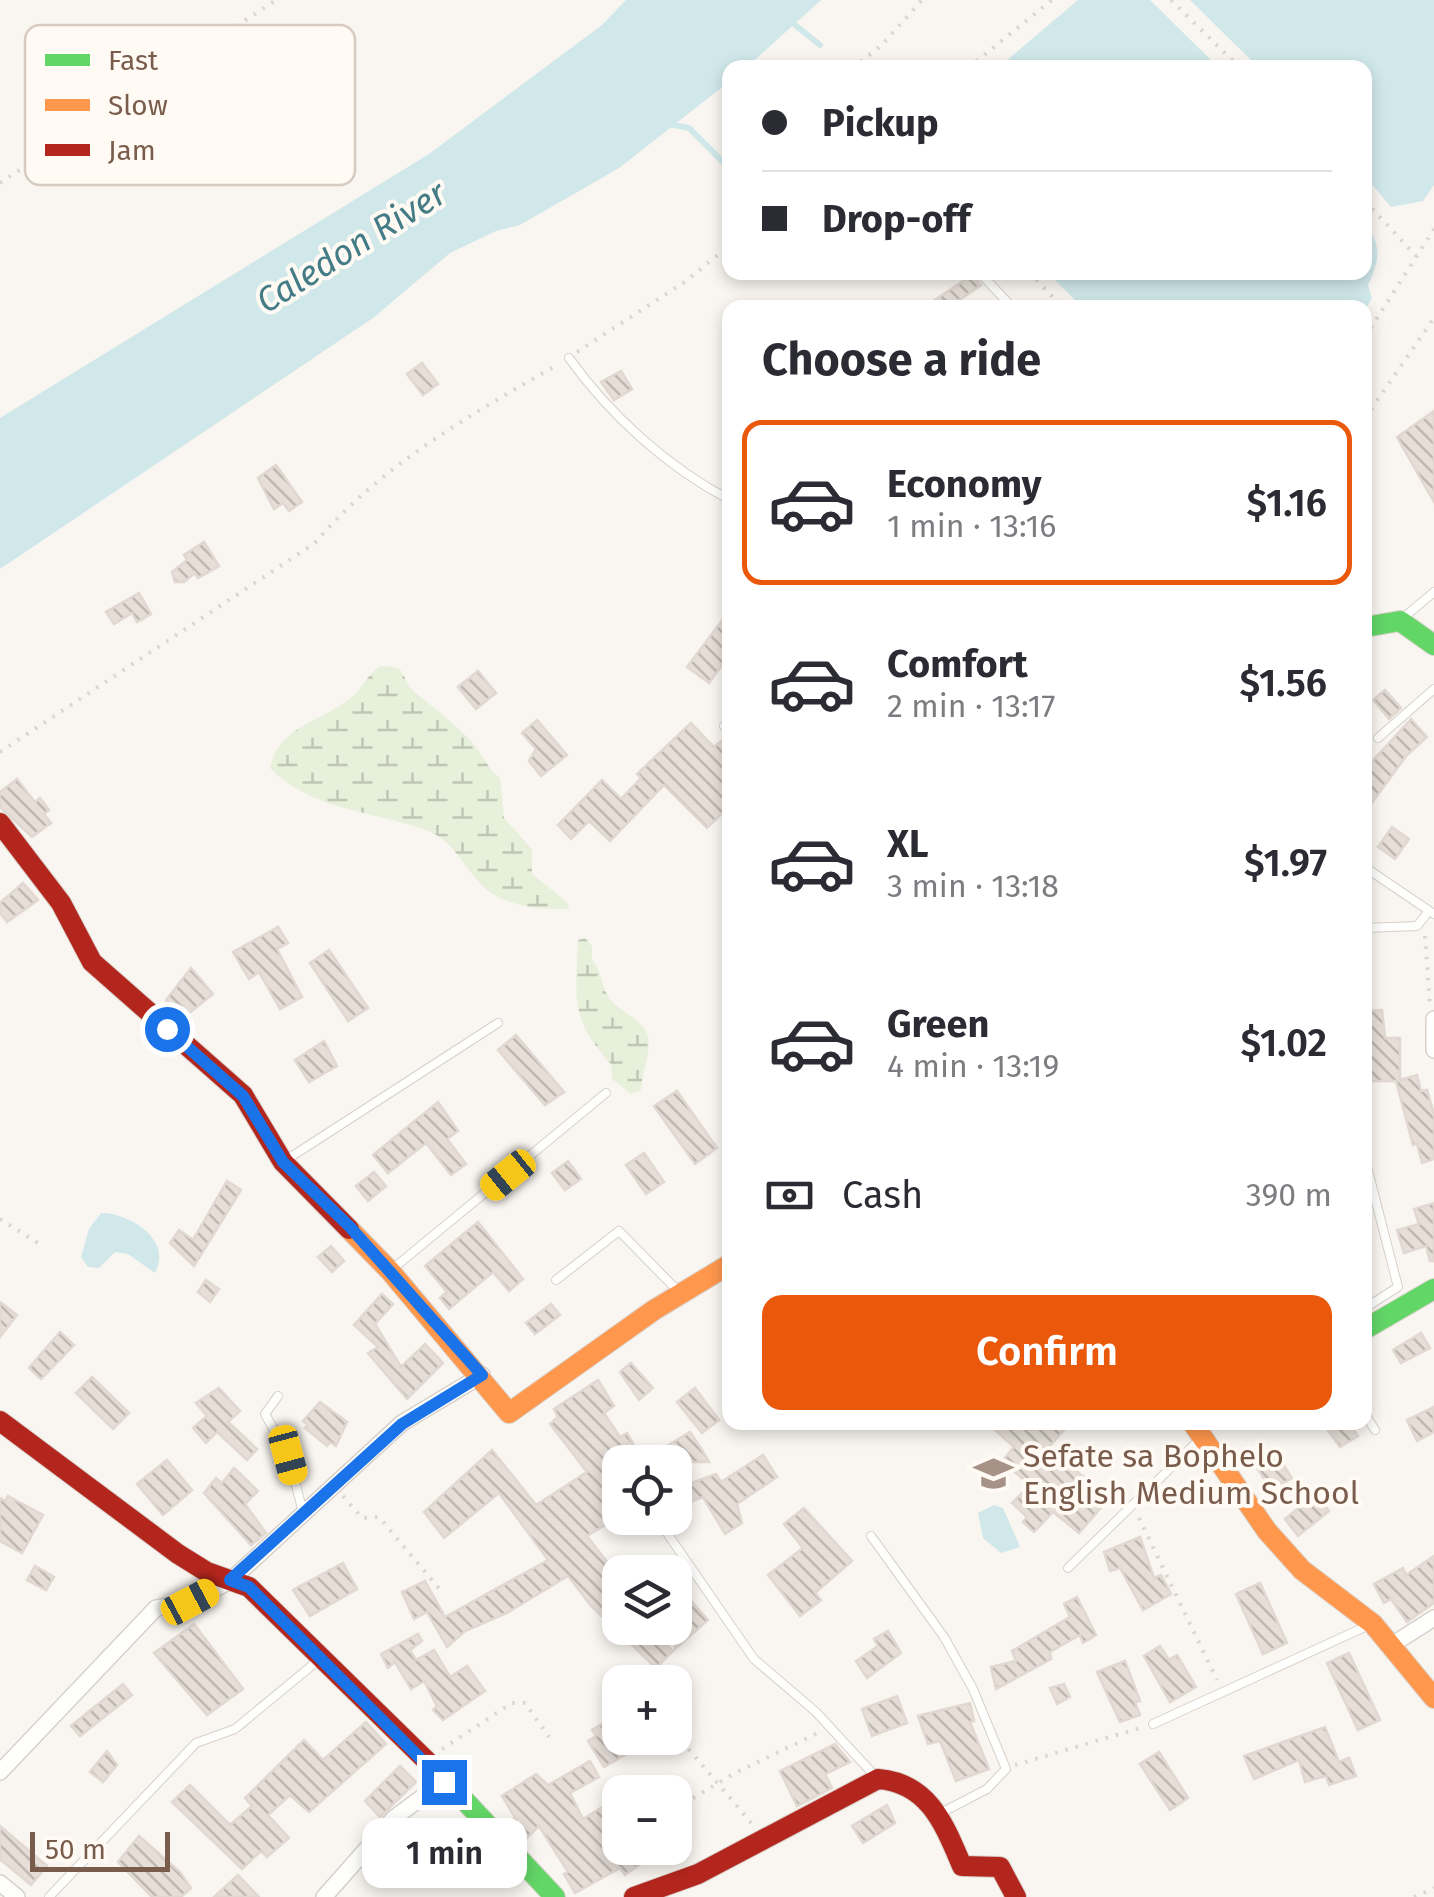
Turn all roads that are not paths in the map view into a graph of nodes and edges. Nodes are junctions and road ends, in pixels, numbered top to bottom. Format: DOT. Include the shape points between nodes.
graph roads {
  1 [pos="987,280"];
  2 [pos="1006,300"];
  3 [pos="569,358"];
  4 [pos="722,495"];
  5 [pos="1434,592"];
  6 [pos="1400,621"];
  7 [pos="1372,626"];
  8 [pos="1434,645"];
  9 [pos="1434,689"];
  10 [pos="1378,738"];
  11 [pos="0,824"];
  12 [pos="1372,872"];
  13 [pos="1431,912"];
  14 [pos="1372,928"];
  15 [pos="1433,1022"];
  16 [pos="498,1023"];
  17 [pos="1434,1050"];
  18 [pos="606,1093"];
  19 [pos="283,1162"];
  20 [pos="1372,1201"];
  21 [pos="722,1269"];
  22 [pos="390,1271"];
  23 [pos="556,1280"];
  24 [pos="1434,1289"];
  25 [pos="681,1294"];
  26 [pos="1372,1304"];
  27 [pos="1372,1324"];
  28 [pos="482,1375"];
  29 [pos="278,1396"];
  30 [pos="0,1422"];
  31 [pos="1372,1425"];
  32 [pos="1197,1430"];
  33 [pos="1200,1430"];
  34 [pos="1375,1430"];
  35 [pos="303,1512"];
  36 [pos="668,1535"];
  37 [pos="871,1536"];
  38 [pos="1068,1568"];
  39 [pos="230,1580"];
  40 [pos="1434,1618"];
  41 [pos="1373,1624"];
  42 [pos="1390,1646"];
  43 [pos="322,1656"];
  44 [pos="1434,1698"];
  45 [pos="1154,1724"];
  46 [pos="0,1772"];
  47 [pos="878,1779"];
  48 [pos="444,1782"];
  49 [pos="940,1814"];
  50 [pos="0,1883"];
  51 [pos="18,1897"];
  52 [pos="50,1897"];
  53 [pos="324,1897"];
  54 [pos="555,1897"];
  55 [pos="634,1897"];
  56 [pos="1016,1897"];
  1 -- 2 [label="lane"];
  3 -- 4 [label="lane" via="592,391 677,469"];
  5 -- 6 [label="lane"];
  6 -- 7 [label="street"];
  6 -- 8 [label="street"];
  9 -- 10 [label="lane"];
  11 -- 19 [label="street" via="61,903 92,962 243,1096"];
  12 -- 13 [label="lane"];
  13 -- 14 [label="lane" via="1417,926"];
  15 -- 17 [label="street"];
  16 -- 19 [label="lane"];
  18 -- 22 [label="lane"];
  19 -- 22 [label="street"];
  20 -- 26 [label="lane" via="1398,1287"];
  21 -- 25 [label="street"];
  22 -- 28 [label="street"];
  23 -- 25 [label="lane" via="618,1231"];
  24 -- 27 [label="street"];
  25 -- 28 [label="street" via="509,1413"];
  28 -- 35 [label="street" via="402,1424"];
  29 -- 35 [label="lane" via="266,1414 288,1455"];
  30 -- 39 [label="street" via="178,1554"];
  31 -- 34 [label="lane"];
  32 -- 38 [label="lane"];
  33 -- 41 [label="street" via="1302,1570"];
  35 -- 39 [label="street"];
  36 -- 47 [label="lane" via="754,1659 832,1727"];
  37 -- 49 [label="lane" via="944,1638 1006,1769 987,1789"];
  39 -- 43 [label="street" via="249,1587"];
  39 -- 46 [label="street" via="190,1602 156,1608"];
  40 -- 42 [label="street"];
  41 -- 42 [label="street"];
  41 -- 45 [label="lane"];
  42 -- 44 [label="street"];
  43 -- 48 [label="street"];
  43 -- 52 [label="lane" via="235,1729 196,1743"];
  47 -- 49 [label="street" via="917,1787"];
  47 -- 55 [label="street" via="698,1874"];
  48 -- 53 [label="street" via="394,1818"];
  48 -- 54 [label="street"];
  49 -- 56 [label="street" via="962,1866 1000,1867"];
  50 -- 51 [label="street"];
}
